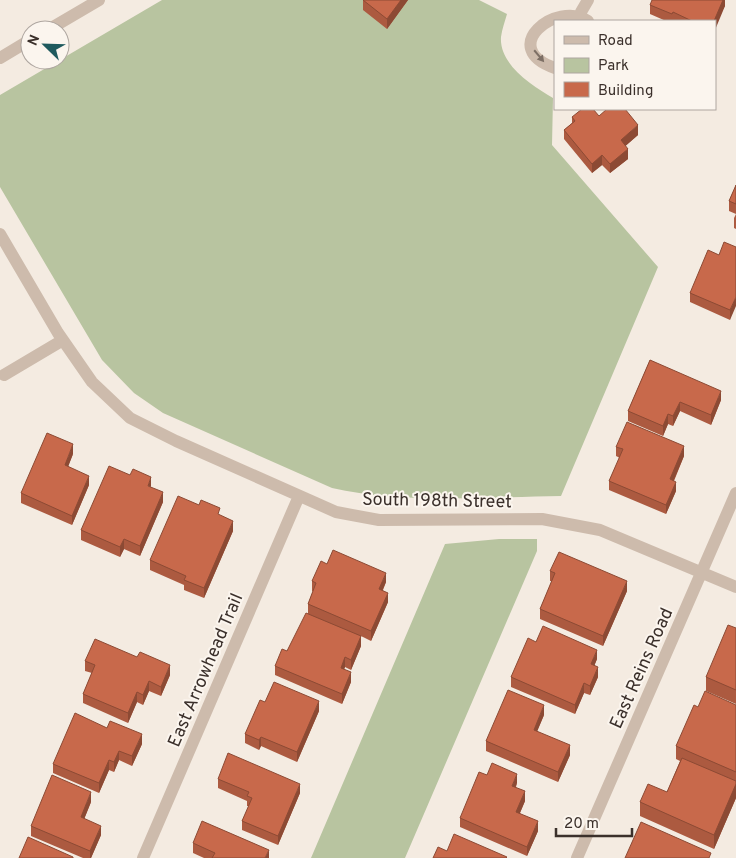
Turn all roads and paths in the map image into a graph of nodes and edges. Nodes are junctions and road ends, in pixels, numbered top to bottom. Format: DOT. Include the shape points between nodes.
graph roads {
  1 [pos="99,0"];
  2 [pos="588,0"];
  3 [pos="584,17"];
  4 [pos="65,20"];
  5 [pos="20,46"];
  6 [pos="0,58"];
  7 [pos="554,67"];
  8 [pos="0,234"];
  9 [pos="63,340"];
  10 [pos="4,375"];
  11 [pos="736,493"];
  12 [pos="299,496"];
  13 [pos="702,572"];
  14 [pos="736,587"];
  15 [pos="143,858"];
  16 [pos="577,858"];
  1 -- 4 [label="street"];
  2 -- 3 [label="street"];
  3 -- 7 [label="street, one-way" via="572,7 552,8 543,12 532,29 530,39 538,57"];
  5 -- 6 [label="street"];
  8 -- 9 [label="street, South 198th Street"];
  9 -- 10 [label="street"];
  9 -- 12 [label="street, South 198th Street" via="92,382 130,418"];
  11 -- 13 [label="street, East Reins Road"];
  12 -- 13 [label="street, South 198th Street" via="336,512 379,520 542,519 600,530"];
  12 -- 15 [label="street, East Arrowhead Trail"];
  13 -- 14 [label="street, South 198th Street"];
  13 -- 16 [label="street, East Reins Road"];
}
